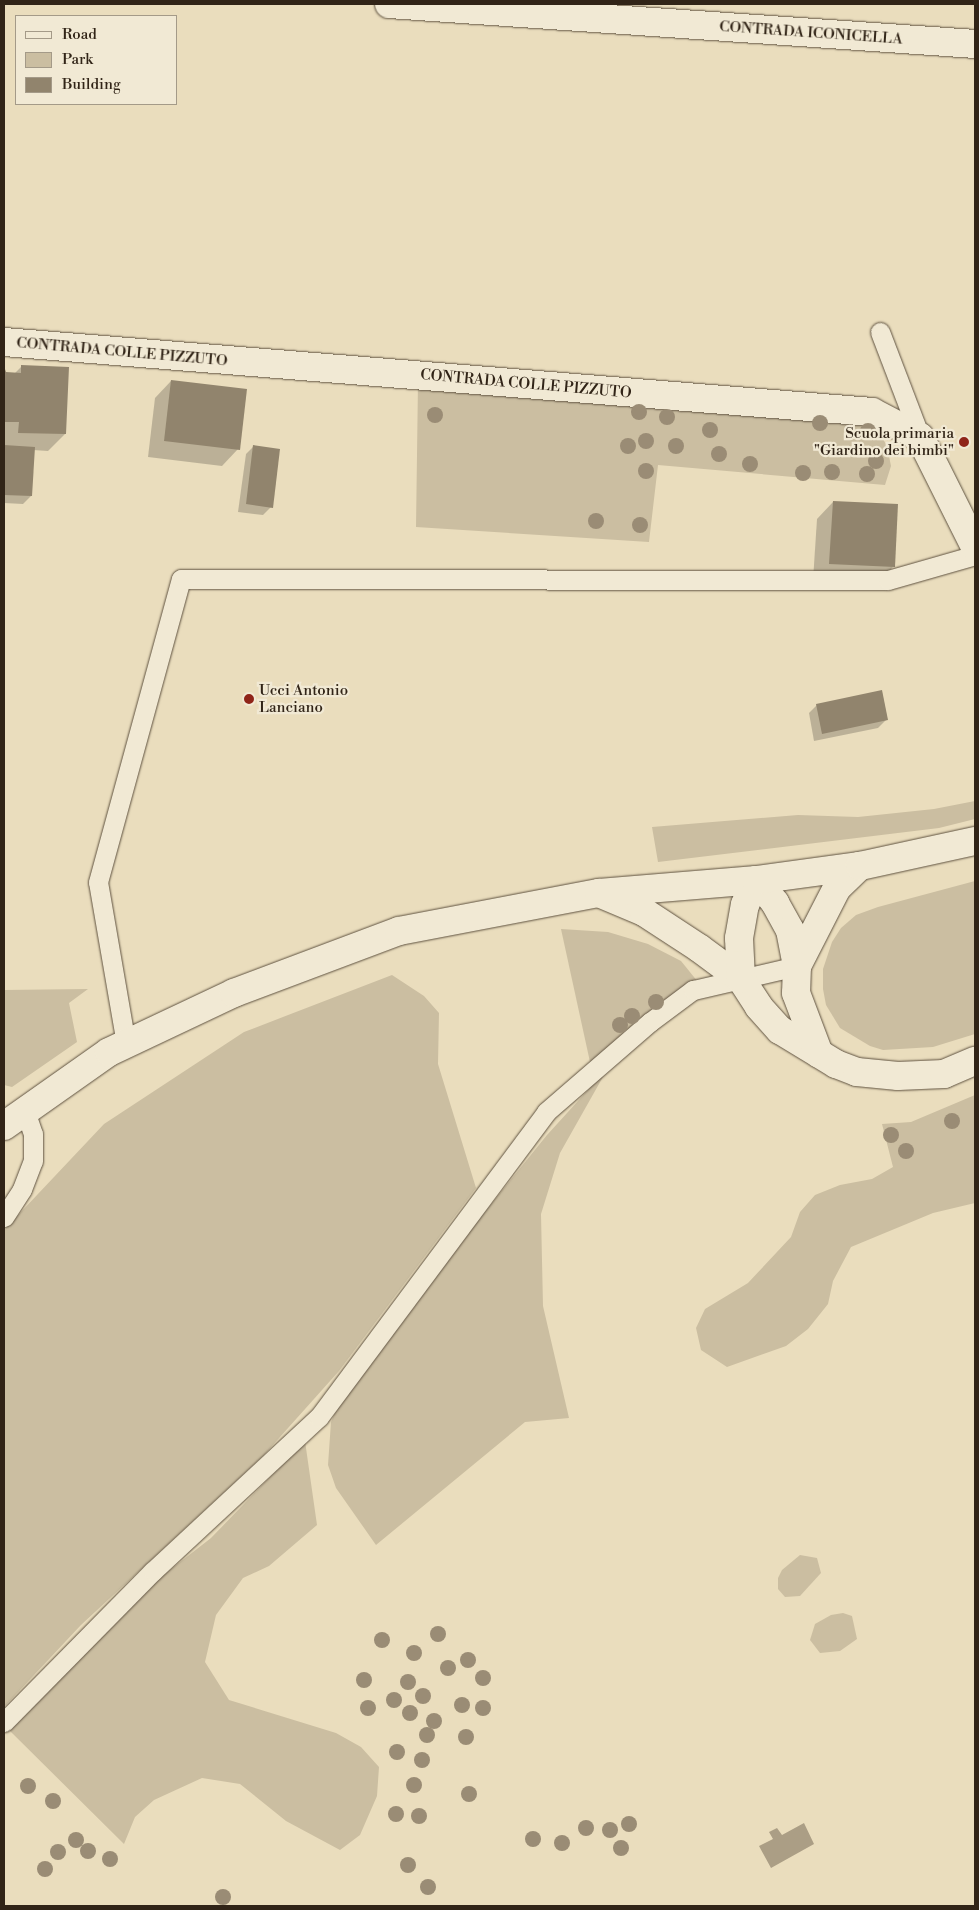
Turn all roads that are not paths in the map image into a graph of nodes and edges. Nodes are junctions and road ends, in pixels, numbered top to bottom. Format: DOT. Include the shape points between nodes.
graph roads {
  1 [pos="389,4"];
  2 [pos="643,13"];
  3 [pos="975,44"];
  4 [pos="880,332"];
  5 [pos="4,342"];
  6 [pos="920,437"];
  7 [pos="975,547"];
  8 [pos="975,555"];
  9 [pos="975,842"];
  10 [pos="860,866"];
  11 [pos="756,880"];
  12 [pos="599,893"];
  13 [pos="797,966"];
  14 [pos="741,979"];
  15 [pos="126,1044"];
  16 [pos="819,1054"];
  17 [pos="975,1061"];
  18 [pos="15,1119"];
  19 [pos="4,1216"];
  20 [pos="4,1722"];
  1 -- 2 [label="street, CONTRADA ICONICELLA"];
  2 -- 3 [label="street, CONTRADA ICONICELLA"];
  4 -- 6 [label="lane"];
  5 -- 6 [label="street, CONTRADA COLLE PIZZUTO" via="872,412"];
  6 -- 7 [label="street"];
  8 -- 15 [label="lane" via="888,580 181,579 98,882"];
  9 -- 10 [label="street"];
  10 -- 11 [label="street"];
  10 -- 13 [label="street" via="837,888"];
  11 -- 12 [label="street"];
  11 -- 13 [label="street" via="775,903 790,930"];
  11 -- 14 [label="street" via="745,905 738,938"];
  12 -- 14 [label="street" via="664,922"];
  12 -- 15 [label="street" via="399,931 234,992"];
  13 -- 14 [label="lane"];
  13 -- 16 [label="street" via="796,993"];
  14 -- 16 [label="street" via="759,1007 780,1030"];
  14 -- 20 [label="lane" via="693,990 650,1022 546,1112 319,1417 154,1571"];
  15 -- 18 [label="street"];
  16 -- 17 [label="street" via="857,1072 881,1075 944,1074"];
  18 -- 19 [label="lane" via="33,1134 33,1160 22,1190"];
}
